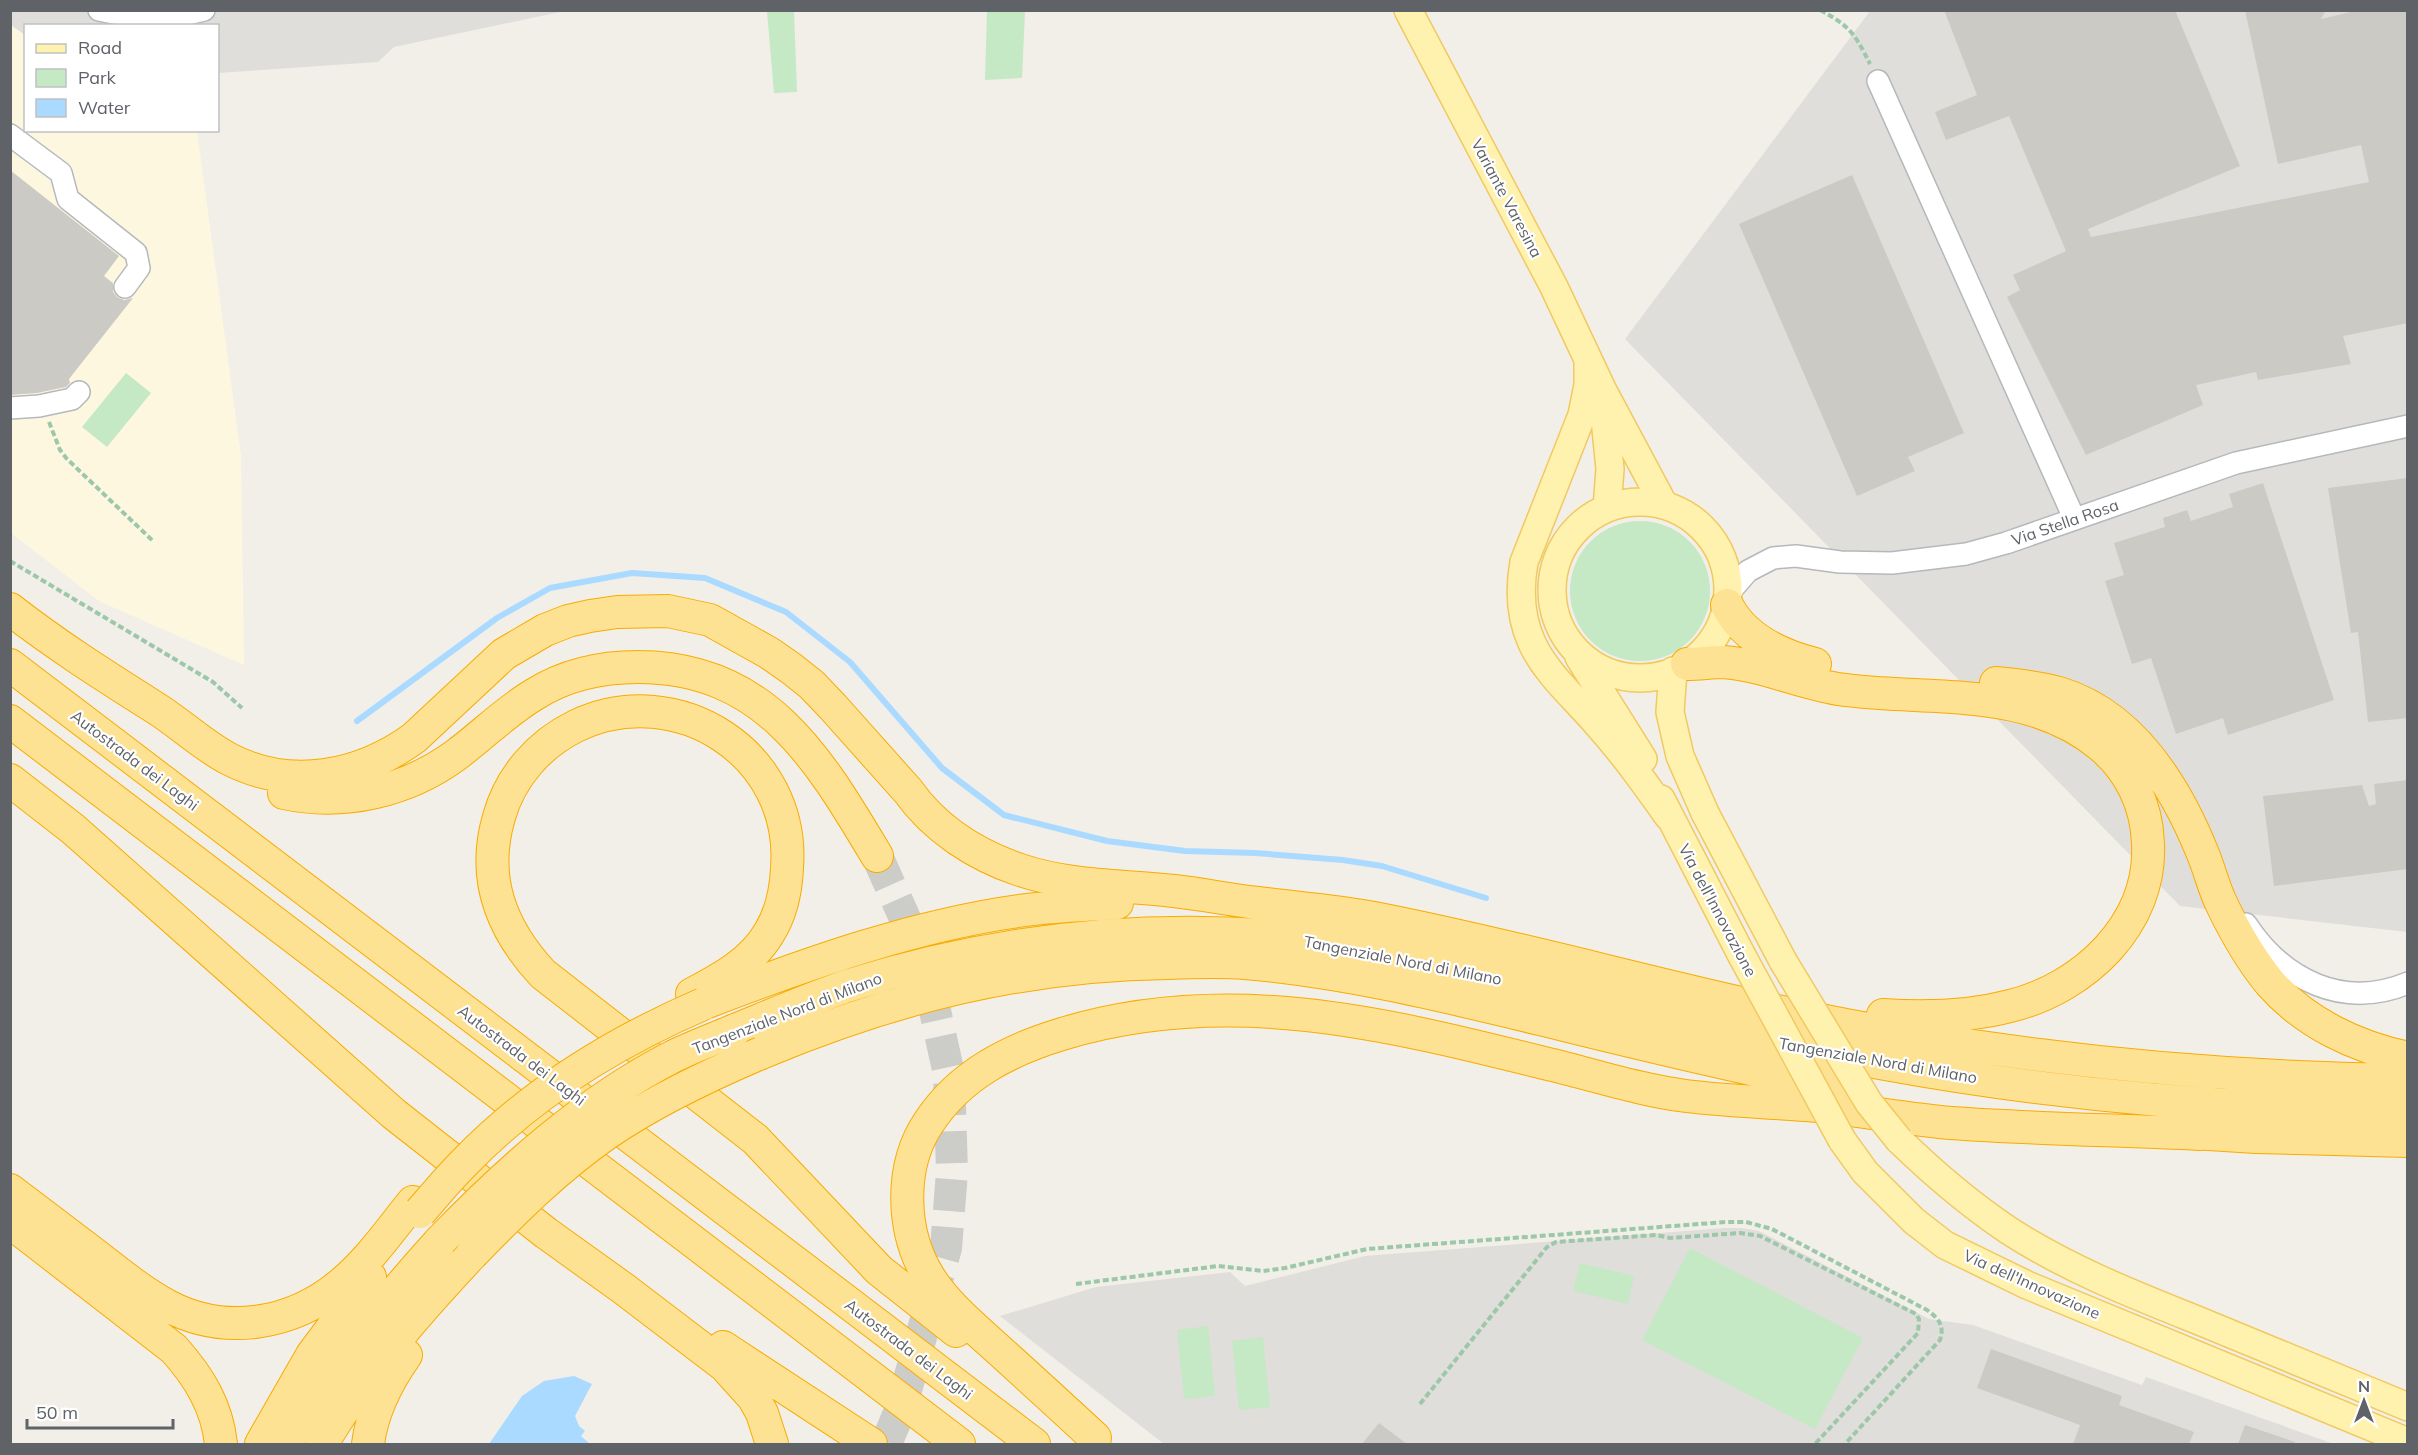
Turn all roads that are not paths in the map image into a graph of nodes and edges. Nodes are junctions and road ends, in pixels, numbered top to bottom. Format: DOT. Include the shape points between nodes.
graph roads {
  1 [pos="99,10"];
  2 [pos="204,10"];
  3 [pos="1408,10"];
  4 [pos="1878,81"];
  5 [pos="10,135"];
  6 [pos="125,287"];
  7 [pos="1587,355"];
  8 [pos="1602,388"];
  9 [pos="79,392"];
  10 [pos="10,408"];
  11 [pos="2408,426"];
  12 [pos="1664,505"];
  13 [pos="1607,508"];
  14 [pos="2074,518"];
  15 [pos="1727,599"];
  16 [pos="10,609"];
  17 [pos="53,643"];
  18 [pos="1574,648"];
  19 [pos="10,665"];
  20 [pos="1680,668"];
  21 [pos="10,721"];
  22 [pos="10,780"];
  23 [pos="10,801"];
  24 [pos="1668,816"];
  25 [pos="2203,853"];
  26 [pos="877,856"];
  27 [pos="141,892"];
  28 [pos="1259,903"];
  29 [pos="1648,982"];
  30 [pos="2408,983"];
  31 [pos="698,999"];
  32 [pos="2408,1058"];
  33 [pos="2408,1080"];
  34 [pos="2408,1111"];
  35 [pos="2200,1134"];
  36 [pos="2408,1141"];
  37 [pos="10,1190"];
  38 [pos="417,1207"];
  39 [pos="10,1222"];
  40 [pos="477,1257"];
  41 [pos="624,1289"];
  42 [pos="2408,1407"];
  43 [pos="1100,1441"];
  44 [pos="2408,1442"];
  45 [pos="221,1444"];
  46 [pos="261,1444"];
  47 [pos="286,1444"];
  48 [pos="322,1444"];
  49 [pos="368,1444"];
  50 [pos="772,1444"];
  51 [pos="872,1444"];
  52 [pos="959,1444"];
  53 [pos="1034,1444"];
  1 -- 2 [label="street" via="143,19"];
  3 -- 7 [label="main road, Variante Varesina"];
  4 -- 14 [label="street"];
  5 -- 6 [label="street" via="61,173 68,200 136,253 140,268"];
  7 -- 8 [label="main road, Variante Varesina"];
  7 -- 24 [label="main road" via="1588,385 1582,415 1524,562 1522,610 1538,654 1630,763"];
  8 -- 12 [label="main road, Variante Varesina"];
  8 -- 13 [label="main road, Variante Varesina" via="1610,469"];
  9 -- 10 [label="street" via="72,399"];
  11 -- 14 [label="street, Via Stella Rosa" via="2236,462"];
  12 -- 13 [label="main road" via="1635,502"];
  12 -- 15 [label="main road" via="1690,517 1711,537 1724,562"];
  13 -- 18 [label="main road" via="1572,534 1553,576 1558,622"];
  14 -- 15 [label="street, Via Stella Rosa" via="1966,554 1926,560 1863,563 1796,556 1773,558 1748,571"];
  15 -- 20 [label="main road" via="1718,632 1710,644"];
  15 -- 25 [label="highway" via="1740,626 1756,639 1812,663 1862,674 2036,687 2080,703 2119,727 2150,759 2177,799"];
  16 -- 17 [label="highway"];
  17 -- 26 [label="highway" via="222,768 256,785 312,797 371,794 426,774 457,755 522,702 569,677 607,667 651,667 694,673 733,687 777,717 836,786"];
  17 -- 28 [label="highway" via="228,759 268,773 310,777 349,771 398,749 504,654 545,630 568,621 617,612 668,611 692,615 732,631 812,685 919,806 975,850 1016,869 1055,880"];
  18 -- 20 [label="main road" via="1598,667 1628,677 1651,677"];
  18 -- 24 [label="main road, Via dell'Innovazione" via="1645,760"];
  19 -- 53 [label="highway, Autostrada dei Laghi"];
  20 -- 29 [label="highway" via="1723,662 1835,688 1987,699 2030,708 2087,736 2115,759 2142,803 2149,858 2135,910 2106,951 2064,984 2012,1006 1949,1016 1862,1014 1802,1007 1720,989"];
  20 -- 42 [label="main road, Via dell'Innovazione, bridge" via="1670,712 1680,756 1705,813 1783,961 1869,1103 1899,1140 1965,1199 2054,1256 2107,1283"];
  21 -- 52 [label="highway"];
  22 -- 27 [label="highway" via="73,829"];
  23 -- 27 [label="highway" via="41,818"];
  24 -- 44 [label="main road, Via dell'Innovazione, bridge" via="1842,1140 1865,1172 1914,1221 1945,1245 2027,1285"];
  25 -- 30 [label="street" via="2252,933 2293,971 2342,993 2378,993"];
  25 -- 32 [label="highway" via="2221,904 2253,960 2288,1001 2330,1031 2384,1053"];
  27 -- 41 [label="highway" via="394,1114"];
  28 -- 29 [label="highway" via="1418,927"];
  28 -- 31 [label="highway" via="1117,903 1025,910 904,936"];
  29 -- 33 [label="highway" via="1848,1026 2081,1061 2278,1077"];
  31 -- 38 [label="highway, bridge" via="583,1067 526,1108 464,1163 420,1193"];
  31 -- 43 [label="highway" via="743,963 776,920 788,863 778,804 758,766 721,735 701,724 676,715 626,711 588,721 539,751 516,780 501,810 493,846 493,881 504,921 515,942 543,974 755,1139 853,1245 902,1289"];
  34 -- 47 [label="highway, Tangenziale Nord di Milano, bridge" via="2198,1103 2010,1083 1766,1040 1418,959 1281,937 1157,932 997,948 842,988 735,1030 673,1057 575,1118 490,1189 441,1240 359,1334"];
  35 -- 36 [label="highway, Tangenziale Nord di Milano"];
  35 -- 40 [label="highway, Tangenziale Nord di Milano, bridge" via="2081,1124 1872,1095 1336,974 1242,963 1071,967 969,984 870,1011 704,1078 606,1134 531,1195"];
  35 -- 43 [label="highway" via="1948,1123 1807,1105 1679,1095 1431,1035 1311,1014 1181,1012 1086,1027 1009,1054 958,1087 924,1129 909,1171 907,1194 920,1261 941,1294"];
  37 -- 38 [label="highway" via="153,1298 182,1312 225,1323 270,1320 317,1301 356,1271"];
  38 -- 46 [label="highway" via="312,1355"];
  39 -- 45 [label="highway" via="174,1349 206,1392"];
  40 -- 48 [label="highway, Tangenziale Nord di Milano" via="392,1344"];
  40 -- 49 [label="highway" via="398,1366 380,1400"];
  41 -- 50 [label="highway" via="739,1380 762,1413"];
  41 -- 51 [label="highway"];
}
